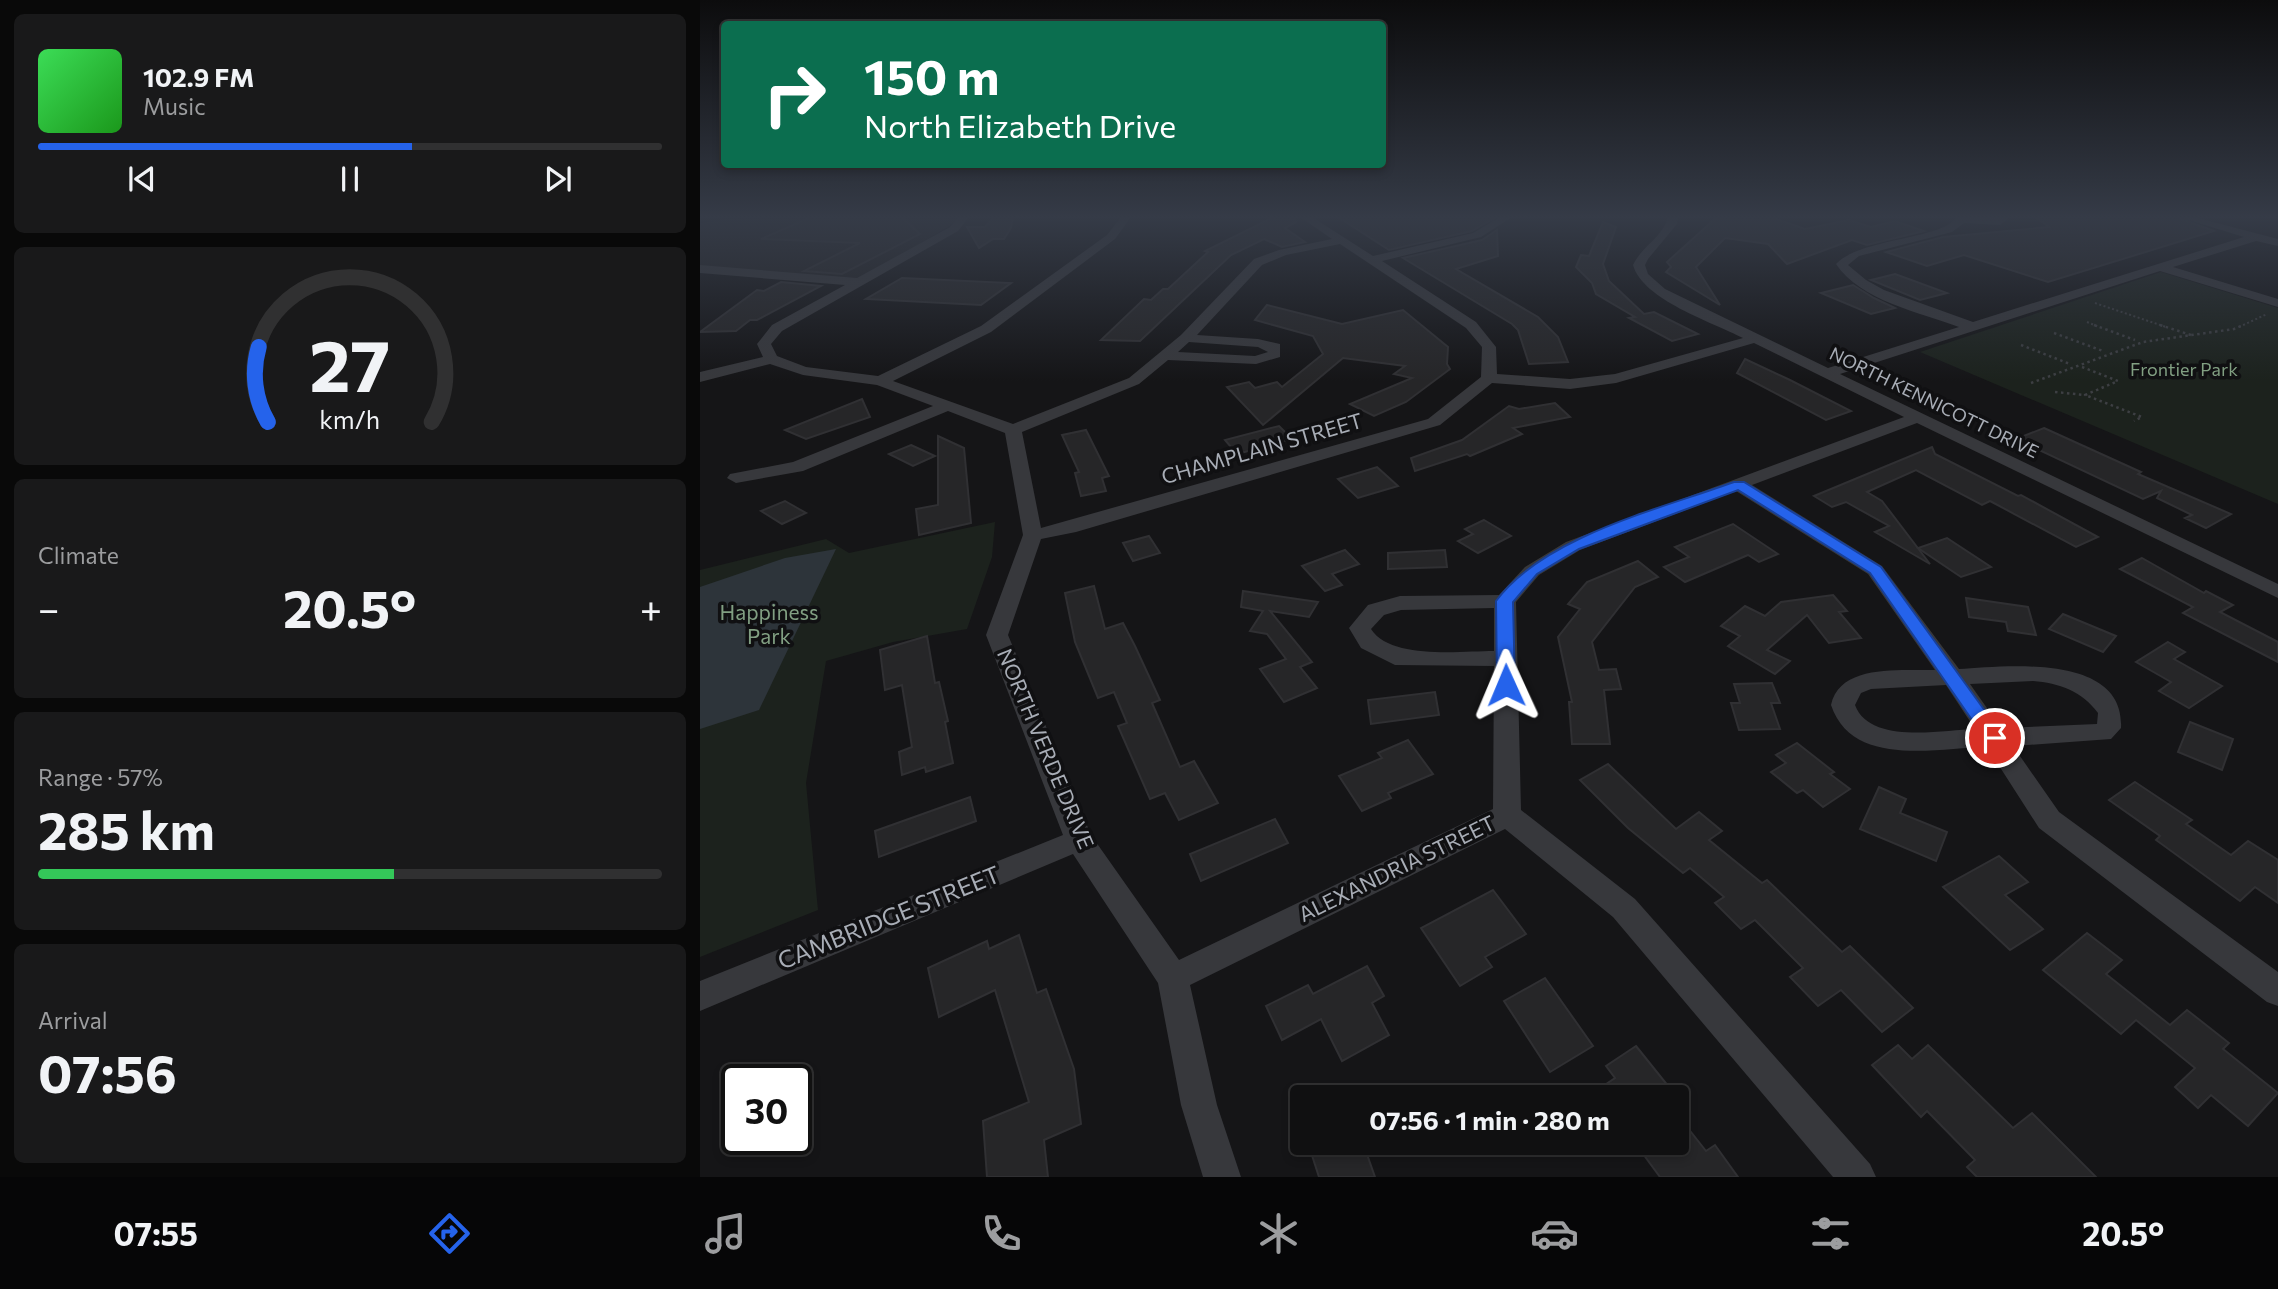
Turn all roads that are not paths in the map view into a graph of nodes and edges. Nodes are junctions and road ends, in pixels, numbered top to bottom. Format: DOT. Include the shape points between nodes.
graph roads {
  1 [pos="736,272"];
  2 [pos="876,272"];
  3 [pos="1064,272"];
  4 [pos="1249,272"];
  5 [pos="1391,272"];
  6 [pos="1642,272"];
  7 [pos="1846,272"];
  8 [pos="2149,272"];
  9 [pos="2174,272"];
  10 [pos="858,282"];
  11 [pos="2276,306"];
  12 [pos="1973,327"];
  13 [pos="1186,338"];
  14 [pos="1754,339"];
  15 [pos="1168,356"];
  16 [pos="771,359"];
  17 [pos="1827,373"];
  18 [pos="700,377"];
  19 [pos="1489,378"];
  20 [pos="880,381"];
  21 [pos="947,406"];
  22 [pos="1919,417"];
  23 [pos="1013,430"];
  24 [pos="736,478"];
  25 [pos="1739,485"];
  26 [pos="1033,535"];
  27 [pos="2278,592"];
  28 [pos="1504,601"];
  29 [pos="1505,659"];
  30 [pos="1953,677"];
  31 [pos="1995,738"];
  32 [pos="1507,815"];
  33 [pos="1079,840"];
  34 [pos="1173,978"];
  35 [pos="2278,991"];
  36 [pos="700,996"];
  37 [pos="1223,1177"];
  38 [pos="1857,1177"];
  1 -- 10 [label="street"];
  2 -- 10 [label="street"];
  3 -- 20 [label="street" via="986,329"];
  4 -- 13 [label="street"];
  5 -- 19 [label="street" via="1471,325 1489,347"];
  6 -- 14 [label="street, NORTH KENNICOTT DRIVE" via="1660,292"];
  7 -- 12 [label="street" via="1865,285"];
  8 -- 12 [label="street"];
  9 -- 11 [label="street"];
  10 -- 16 [label="street" via="777,328 764,344"];
  12 -- 17 [label="street"];
  13 -- 15 [label="street"];
  13 -- 15 [label="street" via="1258,342 1275,347 1275,354 1256,360"];
  14 -- 17 [label="street, NORTH KENNICOTT DRIVE"];
  14 -- 19 [label="street" via="1616,378 1570,384"];
  15 -- 23 [label="street" via="1134,382"];
  16 -- 18 [label="street"];
  16 -- 20 [label="street" via="803,371"];
  17 -- 22 [label="street, NORTH KENNICOTT DRIVE"];
  19 -- 26 [label="street, CHAMPLAIN STREET" via="1434,422"];
  20 -- 21 [label="street"];
  21 -- 23 [label="street"];
  21 -- 24 [label="street" via="797,467"];
  22 -- 25 [label="street"];
  22 -- 27 [label="street, NORTH KENNICOTT DRIVE"];
  23 -- 26 [label="street"];
  25 -- 28 [label="street" via="1573,546 1532,571"];
  25 -- 30 [label="street" via="1875,570"];
  26 -- 33 [label="street, NORTH VERDE DRIVE" via="997,635"];
  28 -- 29 [label="street, ALEXANDRIA STREET"];
  28 -- 29 [label="street" via="1399,603 1376,610 1360,628 1369,643 1395,657"];
  29 -- 32 [label="street, ALEXANDRIA STREET"];
  30 -- 31 [label="street"];
  30 -- 31 [label="street" via="1868,681 1848,690 1843,707 1851,721 1886,741"];
  30 -- 31 [label="street" via="2033,673 2062,677 2087,687 2110,712 2111,720 2102,733"];
  31 -- 35 [label="street" via="2049,820"];
  32 -- 34 [label="street, ALEXANDRIA STREET"];
  32 -- 38 [label="street" via="1624,908"];
  33 -- 34 [label="street, NORTH VERDE DRIVE"];
  33 -- 36 [label="street, CAMBRIDGE STREET"];
  34 -- 37 [label="street, NORTH VERDE DRIVE" via="1199,1105"];
}
